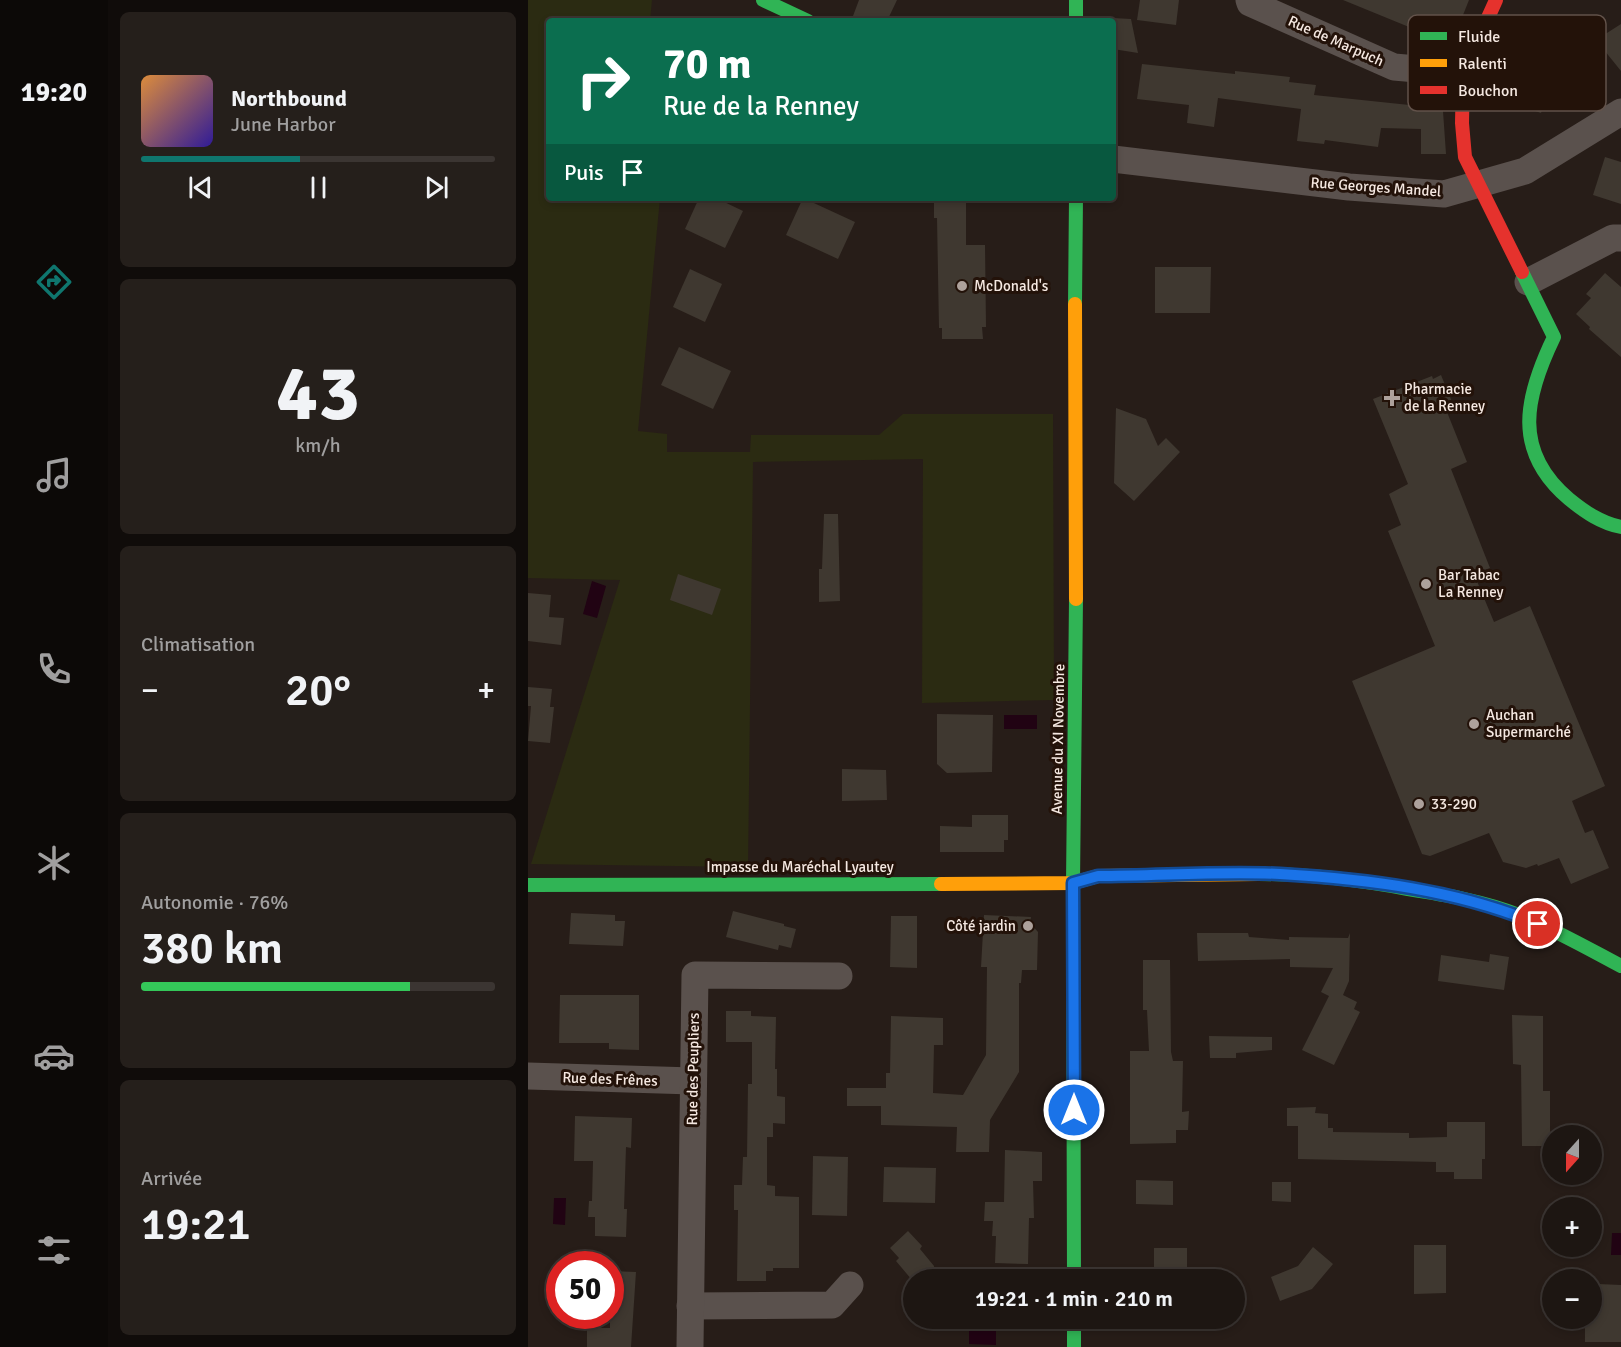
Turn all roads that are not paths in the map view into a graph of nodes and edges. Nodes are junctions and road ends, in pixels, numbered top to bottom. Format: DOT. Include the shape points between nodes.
graph roads {
  1 [pos="764,0"];
  2 [pos="1076,0"];
  3 [pos="1249,0"];
  4 [pos="1496,0"];
  5 [pos="1489,15"];
  6 [pos="802,18"];
  7 [pos="1076,18"];
  8 [pos="1408,68"];
  9 [pos="1462,111"];
  10 [pos="1621,112"];
  11 [pos="1116,159"];
  12 [pos="1479,183"];
  13 [pos="1076,201"];
  14 [pos="1621,238"];
  15 [pos="1528,282"];
  16 [pos="1621,527"];
  17 [pos="1073,883"];
  18 [pos="528,885"];
  19 [pos="1621,966"];
  20 [pos="839,976"];
  21 [pos="528,1076"];
  22 [pos="693,1081"];
  23 [pos="1074,1269"];
  24 [pos="850,1285"];
  25 [pos="690,1306"];
  26 [pos="1074,1329"];
  27 [pos="690,1347"];
  28 [pos="1074,1347"];
  1 -- 6 [label="street"];
  2 -- 7 [label="street"];
  3 -- 8 [label="street, Rue de Marpuch" via="1394,67"];
  4 -- 5 [label="street"];
  9 -- 12 [label="street" via="1465,157"];
  10 -- 12 [label="street, Rue Georges Mandel" via="1525,171"];
  11 -- 12 [label="street, Rue Georges Mandel" via="1441,194"];
  12 -- 15 [label="street"];
  13 -- 17 [label="street, Avenue du XI Novembre"];
  14 -- 15 [label="street" via="1612,238"];
  15 -- 16 [label="street" via="1554,338 1538,368 1529,402 1528,429 1536,459 1550,483 1576,505 1590,516"];
  17 -- 18 [label="street, Impasse du Maréchal Lyautey"];
  17 -- 19 [label="street, Impasse du Maréchal Lyautey" via="1098,876 1278,874 1368,882 1465,898 1518,915"];
  17 -- 23 [label="street, Avenue du XI Novembre"];
  20 -- 22 [label="street, Rue des Peupliers" via="695,975"];
  21 -- 22 [label="street, Rue des Frênes"];
  22 -- 25 [label="street, Rue des Peupliers"];
  24 -- 25 [label="street" via="832,1305"];
  25 -- 27 [label="street, Rue des Peupliers"];
  26 -- 28 [label="street"];
}
